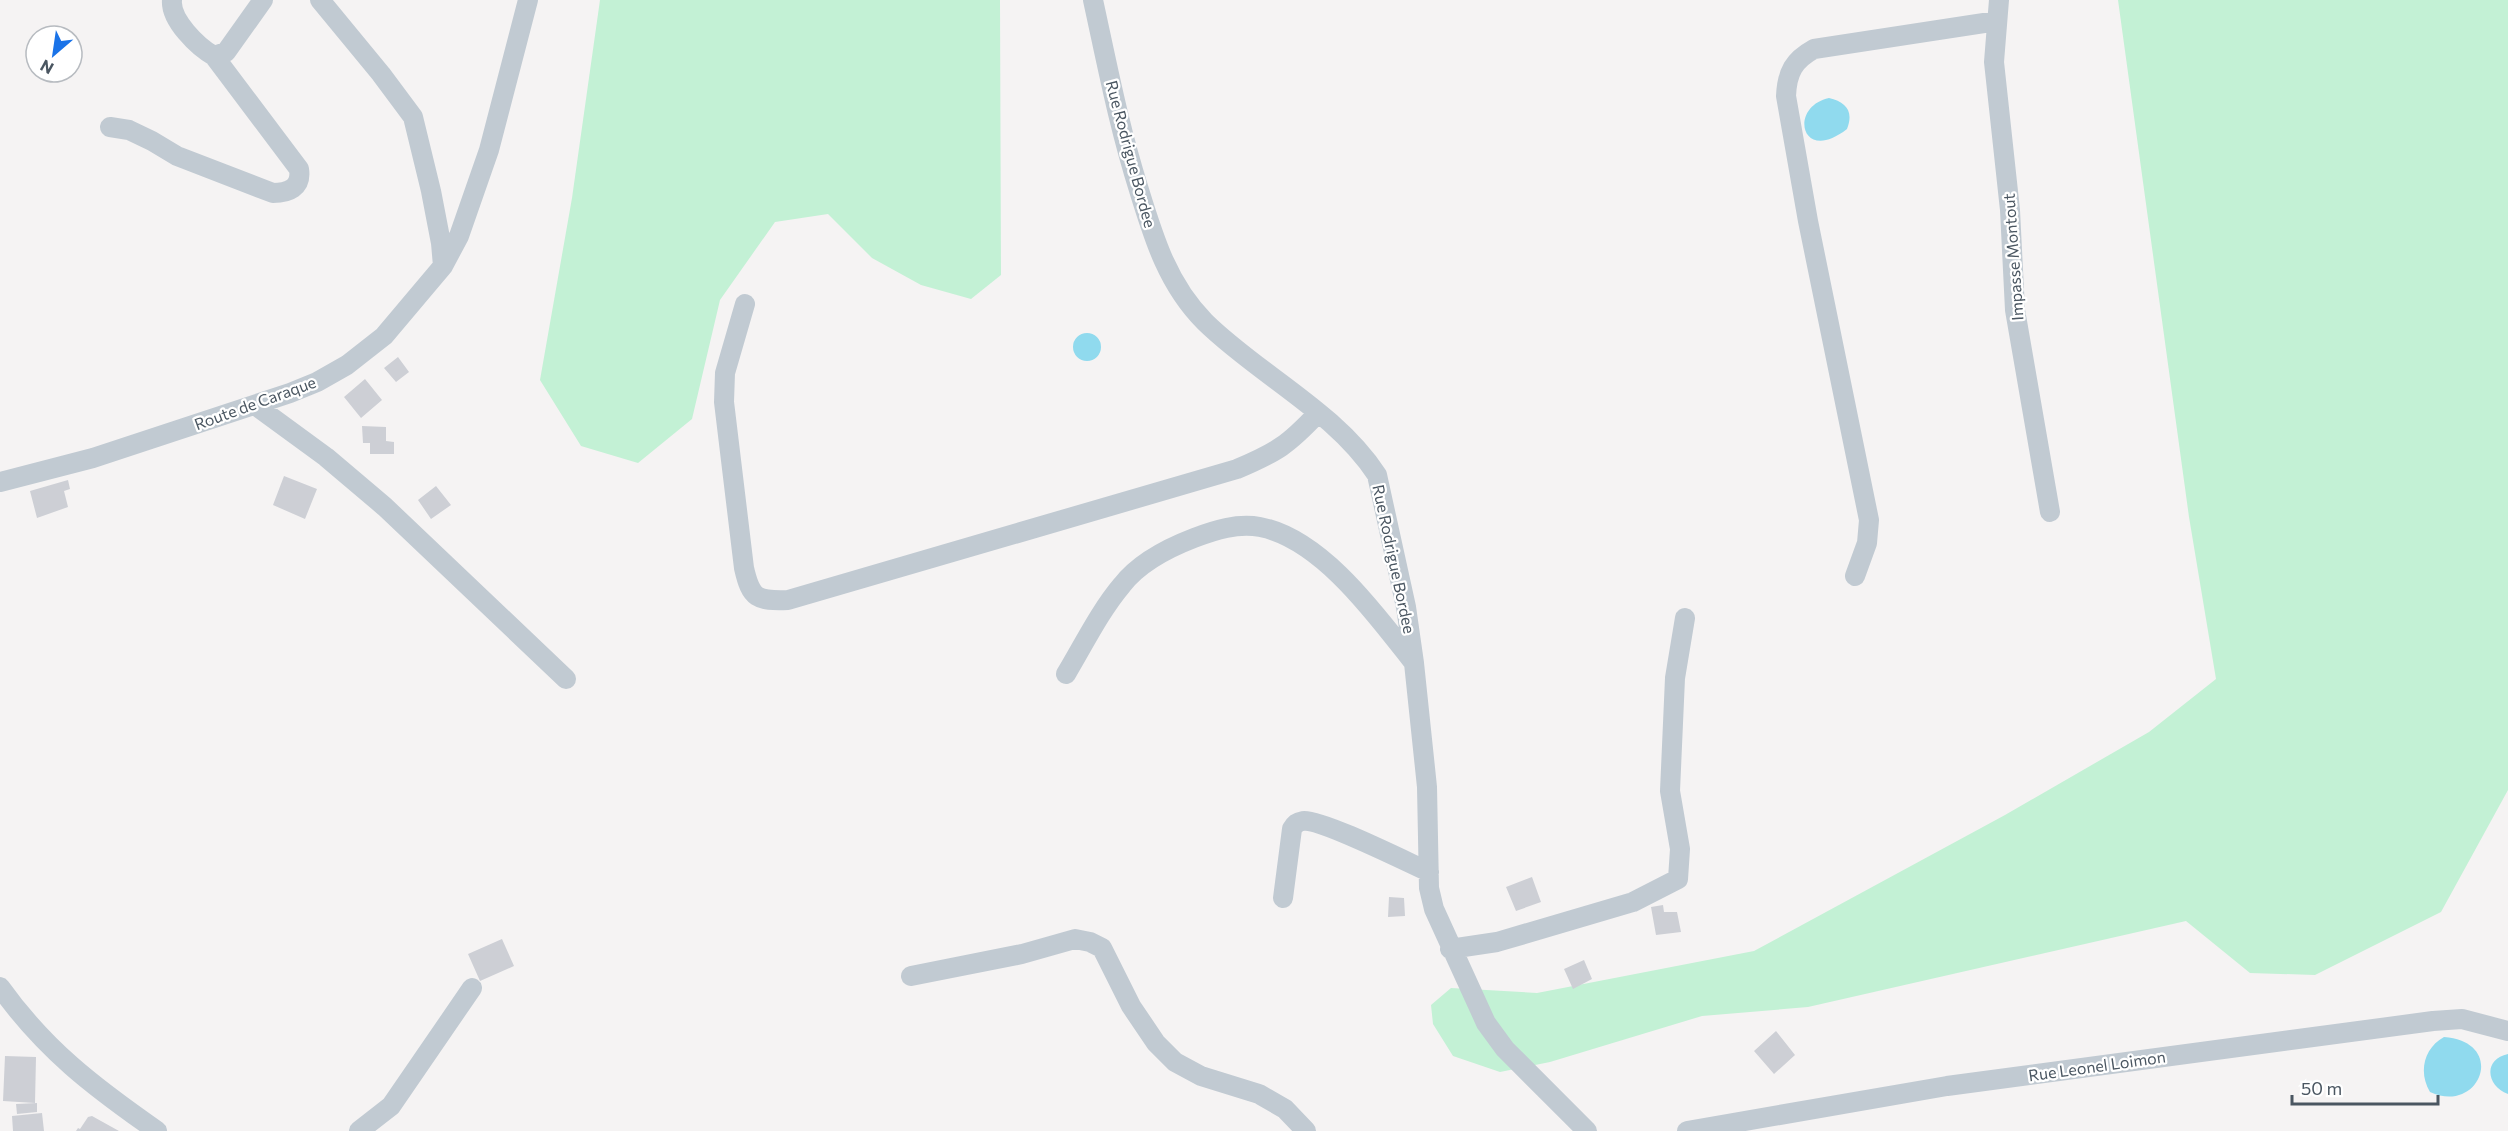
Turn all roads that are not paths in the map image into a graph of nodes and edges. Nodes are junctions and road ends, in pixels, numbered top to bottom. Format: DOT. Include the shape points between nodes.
graph roads {
  1 [pos="172,0"];
  2 [pos="263,0"];
  3 [pos="528,0"];
  4 [pos="1093,0"];
  5 [pos="1998,0"];
  6 [pos="329,4"];
  7 [pos="1997,21"];
  8 [pos="214,57"];
  9 [pos="110,127"];
  10 [pos="442,266"];
  11 [pos="745,304"];
  12 [pos="255,405"];
  13 [pos="1317,413"];
  14 [pos="0,482"];
  15 [pos="2050,512"];
  16 [pos="1855,576"];
  17 [pos="1685,618"];
  18 [pos="1414,663"];
  19 [pos="1066,674"];
  20 [pos="567,679"];
  21 [pos="1429,872"];
  22 [pos="1283,898"];
  23 [pos="1450,949"];
  24 [pos="911,976"];
  25 [pos="0,987"];
  26 [pos="472,988"];
  27 [pos="2508,1031"];
  28 [pos="157,1131"];
  29 [pos="359,1131"];
  30 [pos="1306,1131"];
  31 [pos="1587,1131"];
  32 [pos="1687,1131"];
  1 -- 8 [label="street" via="180,23 200,48"];
  2 -- 8 [label="street" via="226,52"];
  3 -- 10 [label="street, Route de Caraque" via="489,150 459,236"];
  4 -- 13 [label="street, Rue Rodrigue Bordee" via="1123,139 1157,250 1171,278 1218,334"];
  5 -- 7 [label="street, Impasse Montout"];
  6 -- 10 [label="street" via="413,117 431,191"];
  7 -- 15 [label="street, Impasse Montout" via="1994,62 2010,210 2015,309"];
  7 -- 16 [label="street" via="1814,49 1800,57 1787,82 1786,96 1808,220 1869,520 1867,543"];
  8 -- 9 [label="street" via="299,169 296,186 288,193 273,193 177,156 129,130"];
  10 -- 12 [label="street, Route de Caraque" via="384,336 347,365 317,382"];
  11 -- 13 [label="street" via="725,373 724,402 744,568 754,596 764,601 788,600 1237,469 1292,441"];
  12 -- 14 [label="street, Route de Caraque" via="93,458"];
  12 -- 20 [label="street" via="386,507"];
  13 -- 18 [label="street, Rue Rodrigue Bordee" via="1366,458 1377,476 1406,607"];
  17 -- 23 [label="street" via="1675,678 1670,791 1680,849 1678,879 1633,902 1497,942"];
  18 -- 19 [label="street" via="1360,595 1298,542 1259,527 1229,526 1176,545 1136,570 1107,606"];
  18 -- 21 [label="street, Rue Rodrigue Bordee" via="1427,787"];
  21 -- 22 [label="street" via="1305,820 1292,829"];
  21 -- 23 [label="street, Rue Rodrigue Bordee" via="1434,909"];
  23 -- 31 [label="street, Rue Rodrigue Bordee" via="1496,1038"];
  24 -- 30 [label="street" via="1075,939 1090,942 1102,948 1131,1006 1156,1043 1175,1062 1202,1076 1259,1094 1284,1109"];
  25 -- 28 [label="street" via="20,1016 65,1063"];
  26 -- 29 [label="street" via="391,1106"];
  27 -- 32 [label="street, Rue Leonel Loimon" via="2462,1019 2433,1021 1947,1086"];
}
